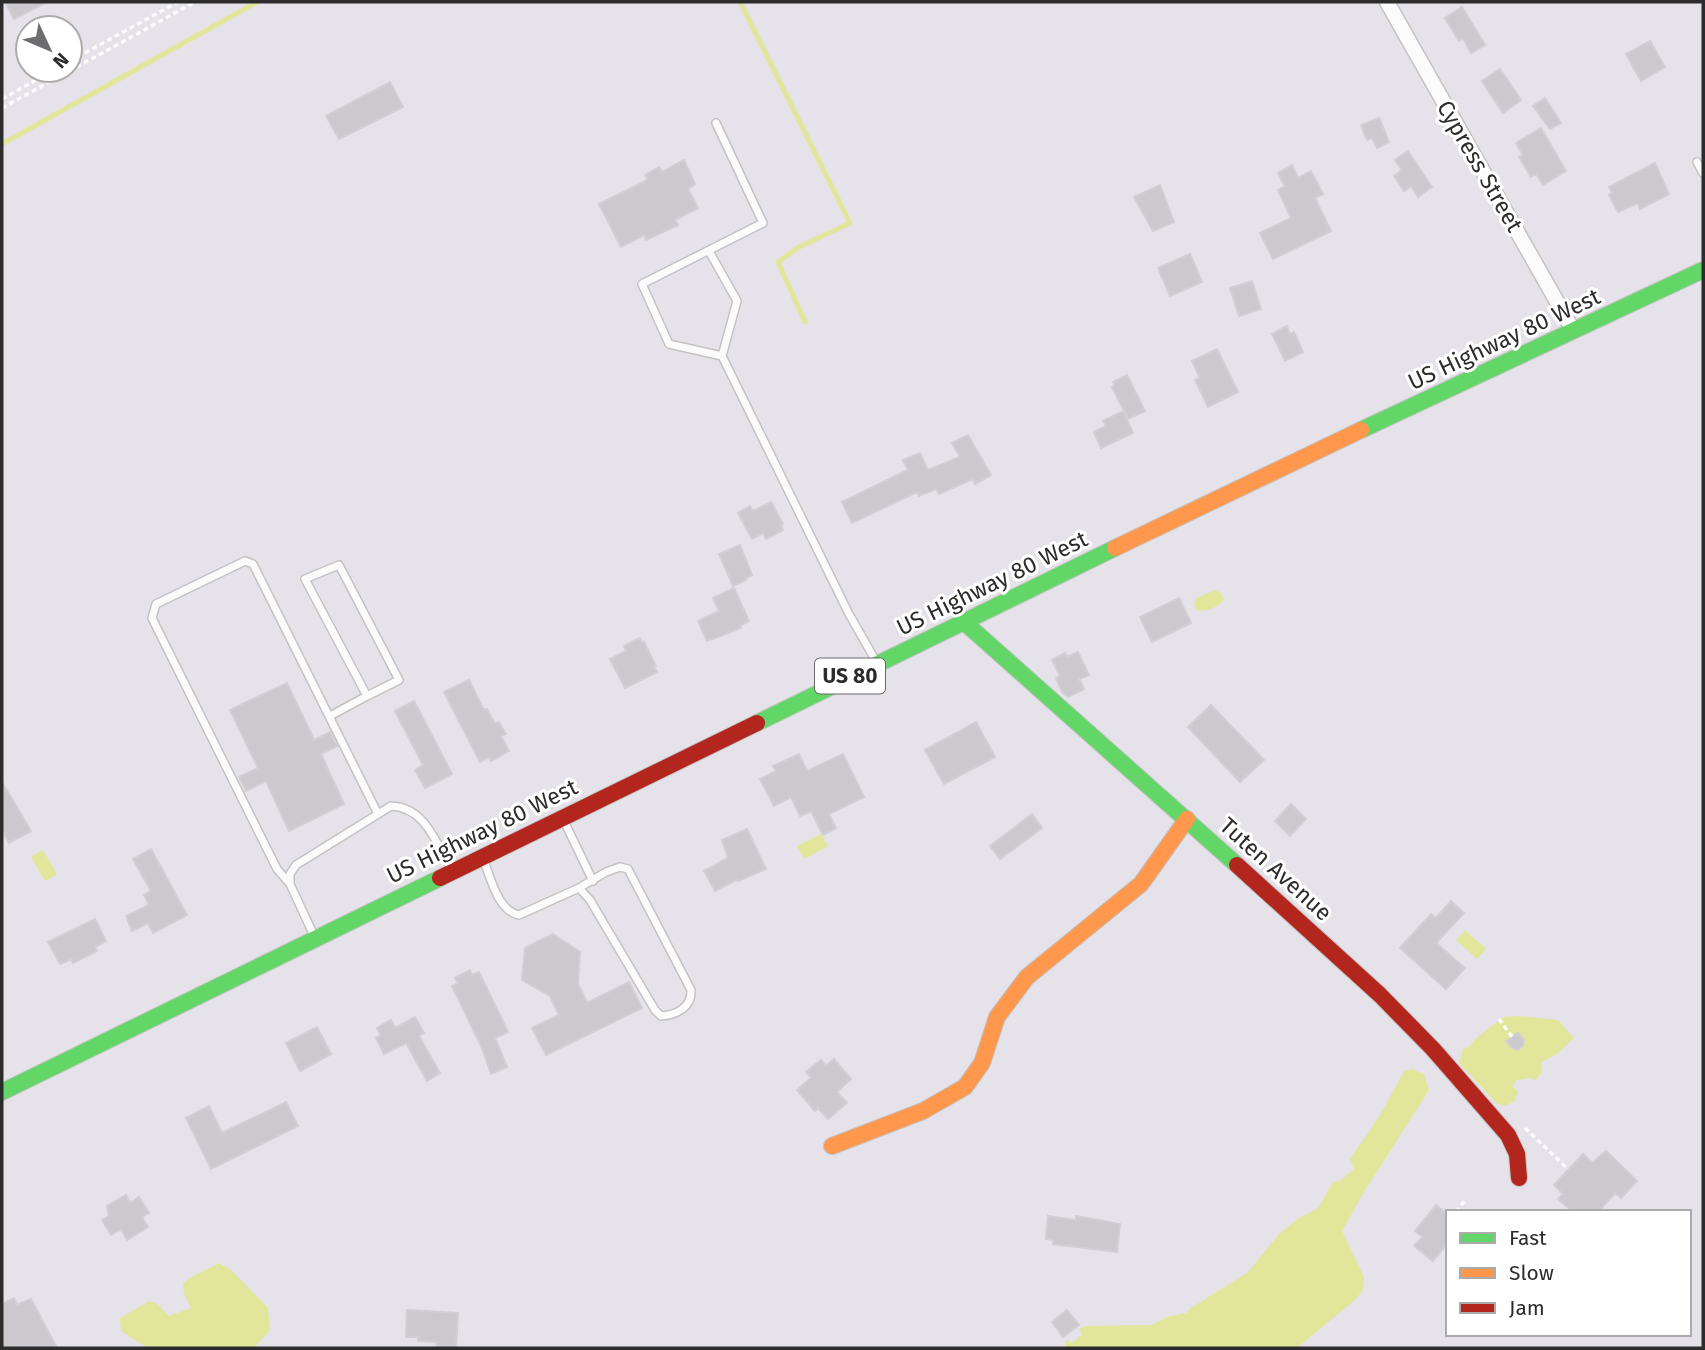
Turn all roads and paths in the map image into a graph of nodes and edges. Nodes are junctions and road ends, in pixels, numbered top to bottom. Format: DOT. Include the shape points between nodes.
graph roads {
  1 [pos="178,2"];
  2 [pos="195,2"];
  3 [pos="1387,2"];
  4 [pos="84,53"];
  5 [pos="29,84"];
  6 [pos="2,99"];
  7 [pos="2,108"];
  8 [pos="716,123"];
  9 [pos="1697,162"];
  10 [pos="1703,173"];
  11 [pos="709,251"];
  12 [pos="1703,270"];
  13 [pos="1573,330"];
  14 [pos="722,356"];
  15 [pos="964,622"];
  16 [pos="877,663"];
  17 [pos="367,696"];
  18 [pos="330,716"];
  19 [pos="378,814"];
  20 [pos="562,818"];
  21 [pos="1187,820"];
  22 [pos="482,857"];
  23 [pos="452,870"];
  24 [pos="593,881"];
  25 [pos="290,884"];
  26 [pos="579,888"];
  27 [pos="315,938"];
  28 [pos="1499,1019"];
  29 [pos="1512,1037"];
  30 [pos="2,1092"];
  31 [pos="1521,1124"];
  32 [pos="832,1146"];
  33 [pos="1568,1169"];
  34 [pos="1519,1178"];
  35 [pos="1466,1199"];
  36 [pos="1458,1210"];
  1 -- 4 [label="path"];
  2 -- 7 [label="path"];
  3 -- 13 [label="street, Cypress Street"];
  5 -- 6 [label="path"];
  8 -- 11 [label="lane" via="763,223"];
  9 -- 10 [label="lane"];
  11 -- 14 [label="lane" via="737,301"];
  11 -- 14 [label="lane" via="642,284 669,344"];
  12 -- 13 [label="main road, US Highway 80 West / US 80"];
  13 -- 15 [label="main road, US Highway 80 West / US 80"];
  14 -- 16 [label="lane"];
  15 -- 16 [label="main road, US Highway 80 West / US 80"];
  15 -- 21 [label="main road, Tuten Avenue"];
  16 -- 20 [label="main road, US Highway 80 West / US 80"];
  17 -- 17 [label="lane" via="305,579 338,565 399,680"];
  17 -- 18 [label="lane"];
  18 -- 19 [label="lane"];
  18 -- 25 [label="lane" via="253,564 245,561 156,604 152,618 277,869"];
  19 -- 23 [label="lane" via="391,806 416,813"];
  19 -- 25 [label="lane" via="296,865"];
  20 -- 22 [label="main road, US Highway 80 West / US 80"];
  20 -- 24 [label="lane"];
  21 -- 32 [label="main road" via="1141,884 1027,977 997,1017 982,1063 965,1087 923,1111"];
  21 -- 34 [label="main road, Tuten Avenue" via="1433,1049 1508,1135 1517,1154"];
  22 -- 23 [label="main road, US Highway 80 West / US 80"];
  22 -- 26 [label="lane" via="512,914 520,915"];
  23 -- 27 [label="main road, US Highway 80 West / US 80"];
  24 -- 26 [label="lane"];
  24 -- 26 [label="lane" via="620,867 628,869 691,990 687,1007 667,1016 655,1010"];
  25 -- 27 [label="lane"];
  27 -- 30 [label="main road, US Highway 80 West / US 80"];
  28 -- 29 [label="path"];
  31 -- 33 [label="path"];
  35 -- 36 [label="path"];
}
